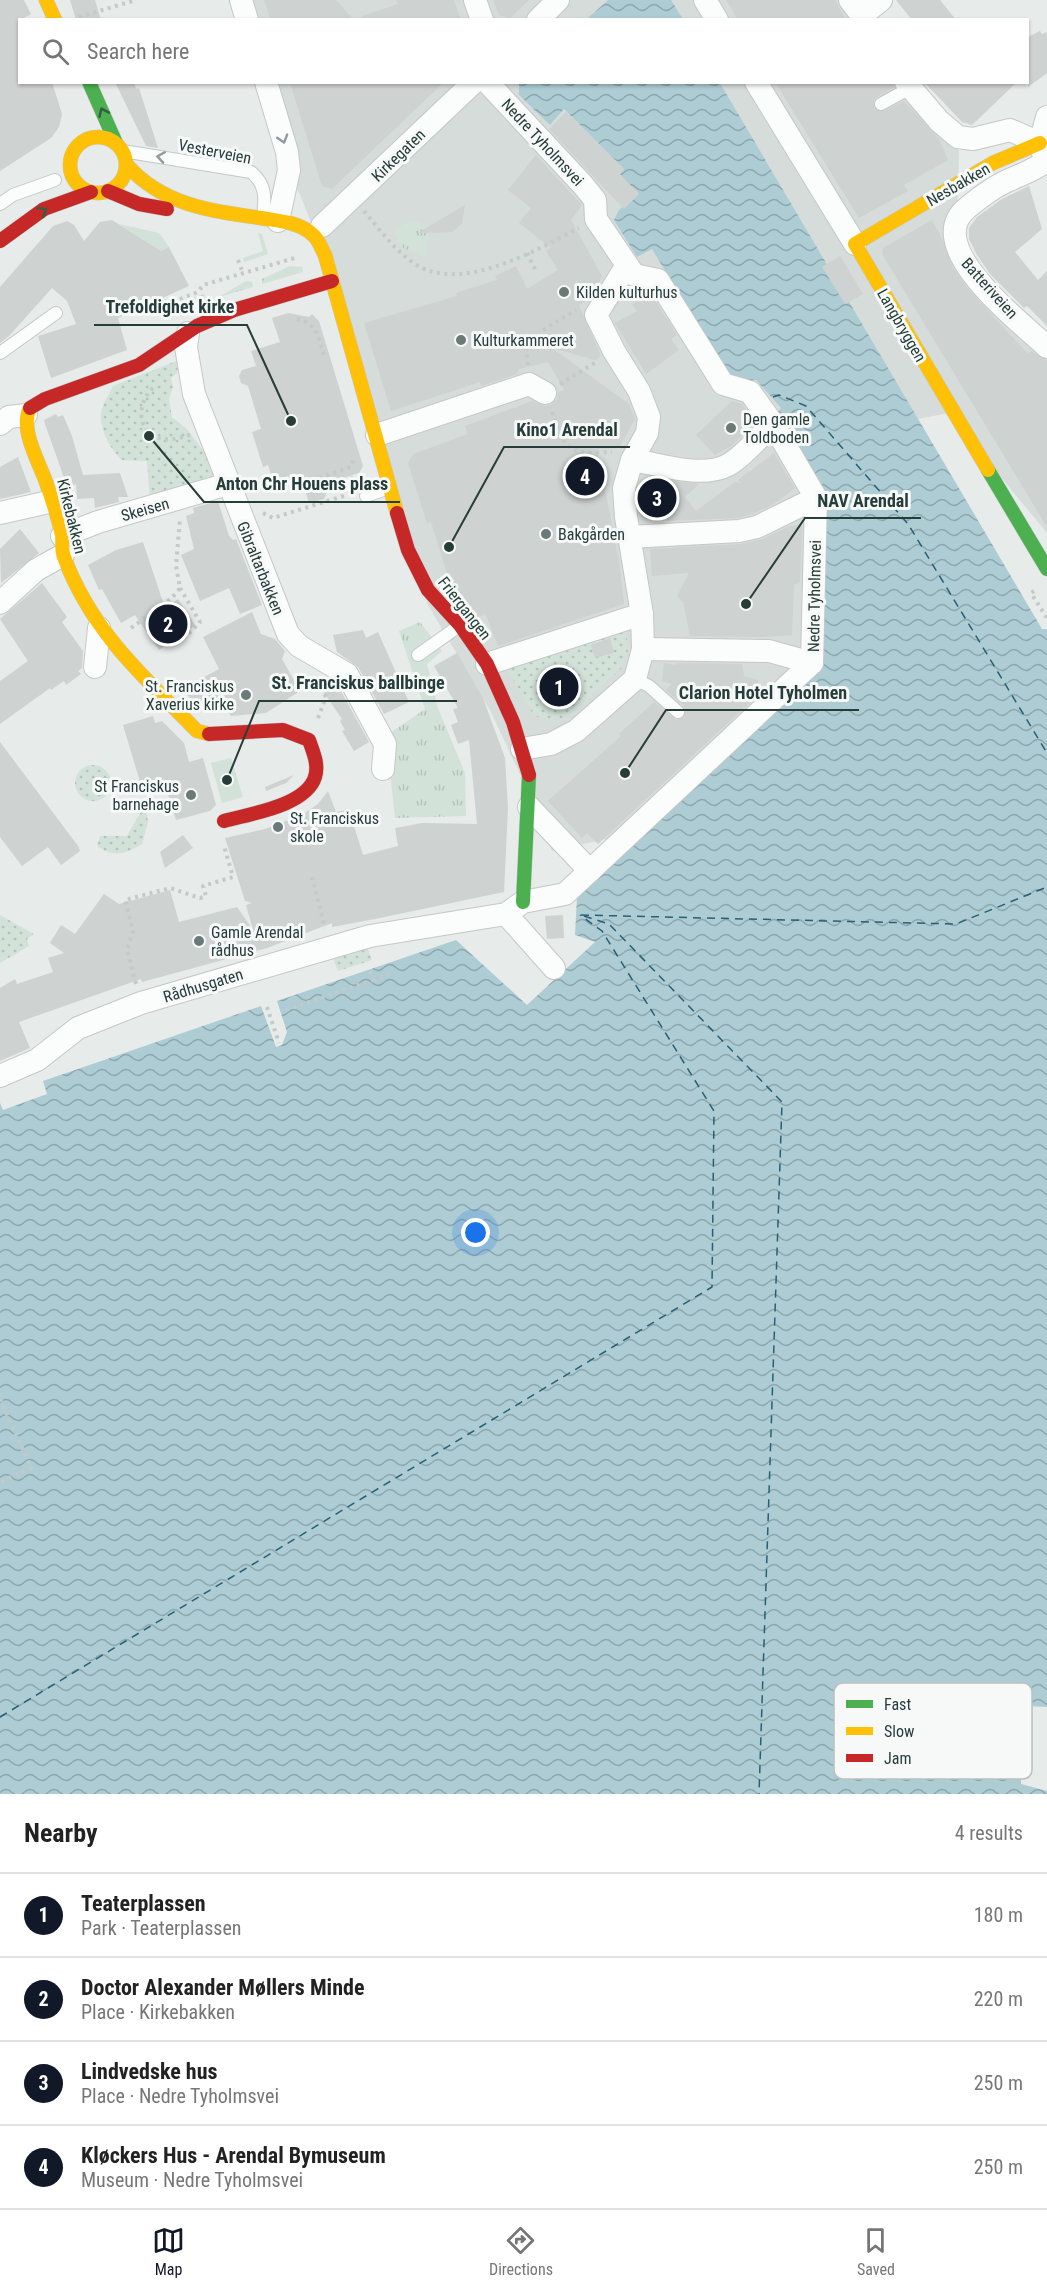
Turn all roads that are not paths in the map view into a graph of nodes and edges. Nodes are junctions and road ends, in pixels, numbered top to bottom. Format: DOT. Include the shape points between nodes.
graph roads {
  1 [pos="46,0"];
  2 [pos="241,0"];
  3 [pos="475,0"];
  4 [pos="558,0"];
  5 [pos="705,0"];
  6 [pos="881,0"];
  7 [pos="859,12"];
  8 [pos="54,18"];
  9 [pos="246,18"];
  10 [pos="481,18"];
  11 [pos="540,18"];
  12 [pos="716,18"];
  13 [pos="267,84"];
  14 [pos="472,84"];
  15 [pos="489,84"];
  16 [pos="757,84"];
  17 [pos="908,85"];
  18 [pos="82,86"];
  19 [pos="881,104"];
  20 [pos="1047,117"];
  21 [pos="78,130"];
  22 [pos="76,147"];
  23 [pos="120,147"];
  24 [pos="1045,152"];
  25 [pos="70,162"];
  26 [pos="127,165"];
  27 [pos="55,180"];
  28 [pos="108,191"];
  29 [pos="91,192"];
  30 [pos="0,204"];
  31 [pos="198,208"];
  32 [pos="270,220"];
  33 [pos="0,223"];
  34 [pos="317,231"];
  35 [pos="0,241"];
  36 [pos="855,244"];
  37 [pos="627,265"];
  38 [pos="332,280"];
  39 [pos="56,313"];
  40 [pos="188,333"];
  41 [pos="1047,347"];
  42 [pos="0,353"];
  43 [pos="537,388"];
  44 [pos="26,415"];
  45 [pos="0,424"];
  46 [pos="773,424"];
  47 [pos="377,435"];
  48 [pos="632,460"];
  49 [pos="228,484"];
  50 [pos="389,488"];
  51 [pos="361,491"];
  52 [pos="816,498"];
  53 [pos="53,501"];
  54 [pos="0,513"];
  55 [pos="630,537"];
  56 [pos="62,546"];
  57 [pos="1047,569"];
  58 [pos="0,603"];
  59 [pos="642,614"];
  60 [pos="460,625"];
  61 [pos="106,636"];
  62 [pos="643,649"];
  63 [pos="418,655"];
  64 [pos="812,663"];
  65 [pos="486,664"];
  66 [pos="95,667"];
  67 [pos="635,679"];
  68 [pos="678,712"];
  69 [pos="522,749"];
  70 [pos="383,769"];
  71 [pos="529,807"];
  72 [pos="224,821"];
  73 [pos="590,871"];
  74 [pos="514,908"];
  75 [pos="554,968"];
  76 [pos="0,1076"];
  1 -- 8 [label="street"];
  2 -- 9 [label="street"];
  3 -- 10 [label="street"];
  4 -- 11 [label="street"];
  5 -- 12 [label="street"];
  6 -- 7 [label="street"];
  13 -- 32 [label="street, one-way" via="289,170"];
  14 -- 34 [label="street, Kirkegaten"];
  15 -- 37 [label="street, Nedre Tyholmsvei" via="584,185 595,200 596,219"];
  16 -- 36 [label="street, Langbryggen"];
  17 -- 19 [label="lane"];
  17 -- 24 [label="street" via="958,137 973,139 1010,130"];
  23 -- 18 [label="street, one-way"];
  20 -- 24 [label="street"];
  21 -- 22 [label="street"];
  22 -- 23 [label="street" via="100,136"];
  22 -- 25 [label="street"];
  23 -- 26 [label="street"];
  32 -- 23 [label="lane, Vesterveien, one-way" via="260,179 251,172"];
  24 -- 36 [label="street, Nesbakken" via="993,163"];
  24 -- 41 [label="street, Batteriveien" via="1038,167 1003,183 964,210 955,223 953,235 963,263"];
  25 -- 27 [label="street"];
  25 -- 29 [label="street" via="72,177"];
  26 -- 28 [label="street" via="121,181"];
  26 -- 31 [label="street" via="147,187"];
  27 -- 30 [label="lane" via="13,195"];
  27 -- 33 [label="street"];
  28 -- 29 [label="street"];
  28 -- 31 [label="street" via="139,204 166,209"];
  35 -- 29 [label="street, one-way" via="44,209"];
  31 -- 32 [label="street"];
  32 -- 34 [label="street"];
  34 -- 38 [label="street, Friergangen"];
  36 -- 57 [label="street, Langbryggen"];
  37 -- 46 [label="street, Nedre Tyholmsvei" via="634,275 658,280 723,384 750,392"];
  37 -- 48 [label="street" via="596,315 649,417 647,433"];
  38 -- 40 [label="street" via="234,310"];
  38 -- 47 [label="street, Friergangen"];
  39 -- 42 [label="lane"];
  40 -- 44 [label="street" via="140,365 45,399"];
  40 -- 49 [label="street, Gibraltarbakken" via="186,347 194,394"];
  43 -- 47 [label="street"];
  44 -- 45 [label="street" via="9,417"];
  44 -- 53 [label="street, Kirkebakken"];
  46 -- 48 [label="street" via="729,464 715,470"];
  46 -- 52 [label="street, Nedre Tyholmsvei"];
  47 -- 50 [label="street, Friergangen"];
  48 -- 55 [label="street" via="624,488"];
  49 -- 56 [label="street, Skeisen" via="98,522"];
  49 -- 70 [label="street, Gibraltarbakken" via="288,634 299,646 347,674 385,744"];
  50 -- 51 [label="lane"];
  50 -- 60 [label="street, Friergangen" via="408,550 428,590"];
  52 -- 55 [label="street" via="757,527 739,531"];
  52 -- 64 [label="street, Nedre Tyholmsvei"];
  53 -- 54 [label="street"];
  53 -- 56 [label="street, Kirkebakken"];
  55 -- 59 [label="street"];
  56 -- 58 [label="street, Skeisen"];
  56 -- 61 [label="street, Kirkebakken"];
  59 -- 62 [label="street"];
  59 -- 65 [label="street"];
  60 -- 63 [label="lane"];
  60 -- 65 [label="street, Friergangen"];
  61 -- 66 [label="street"];
  61 -- 72 [label="street, Kirkebakken" via="198,730 211,735 283,730 309,740 319,772 312,786 298,799"];
  62 -- 64 [label="street" via="769,651"];
  62 -- 67 [label="street"];
  64 -- 73 [label="street, Nedre Tyholmsvei"];
  65 -- 69 [label="street, Friergangen"];
  67 -- 68 [label="lane"];
  67 -- 69 [label="street" via="576,731 551,744"];
  69 -- 71 [label="street, Friergangen" via="529,776"];
  71 -- 73 [label="street"];
  71 -- 74 [label="street, Friergangen"];
  73 -- 74 [label="street, Nedre Tyholmsvei" via="565,894"];
  74 -- 75 [label="street"];
  74 -- 76 [label="street, Rådhusgaten" via="370,936 141,1003 78,1028 37,1060"];
}
